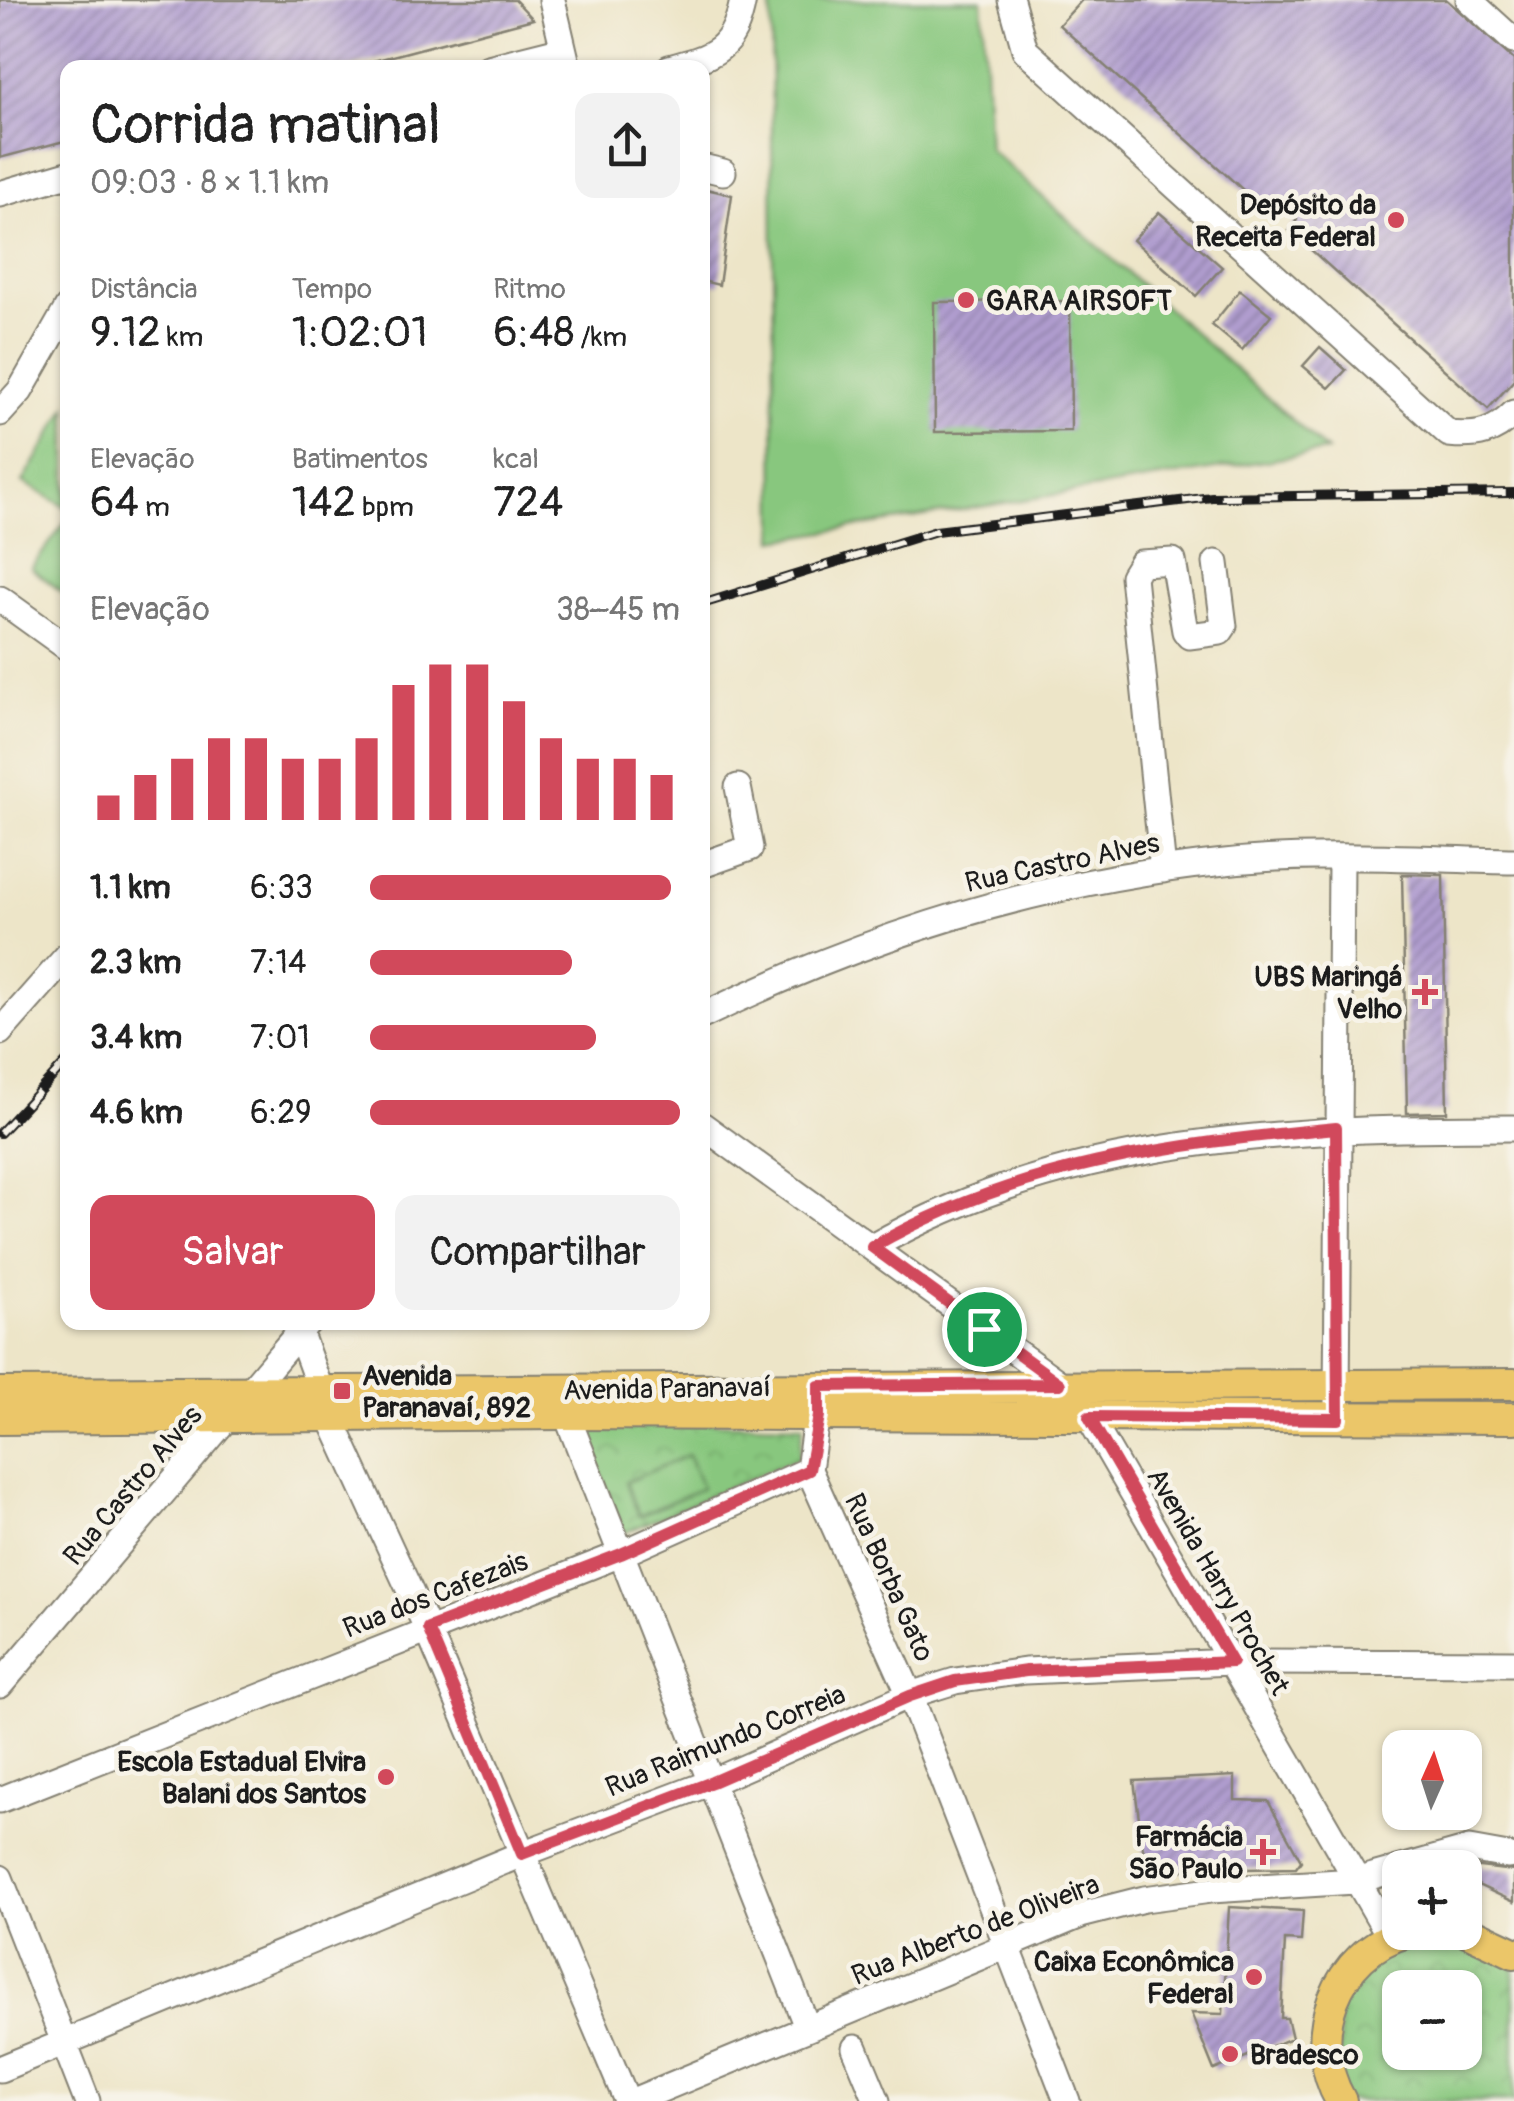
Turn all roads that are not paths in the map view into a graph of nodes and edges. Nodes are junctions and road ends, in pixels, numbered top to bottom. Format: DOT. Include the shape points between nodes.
graph roads {
  1 [pos="552,0"];
  2 [pos="743,0"];
  3 [pos="1010,0"];
  4 [pos="1469,0"];
  5 [pos="1514,41"];
  6 [pos="565,58"];
  7 [pos="694,60"];
  8 [pos="60,176"];
  9 [pos="0,194"];
  10 [pos="60,321"];
  11 [pos="0,413"];
  12 [pos="1514,413"];
  13 [pos="1216,563"];
  14 [pos="0,599"];
  15 [pos="60,642"];
  16 [pos="738,786"];
  17 [pos="1341,860"];
  18 [pos="1514,861"];
  19 [pos="710,863"];
  20 [pos="1163,870"];
  21 [pos="60,964"];
  22 [pos="710,1012"];
  23 [pos="0,1032"];
  24 [pos="1336,1128"];
  25 [pos="1514,1128"];
  26 [pos="710,1130"];
  27 [pos="872,1247"];
  28 [pos="300,1330"];
  29 [pos="304,1330"];
  30 [pos="1060,1384"];
  31 [pos="1514,1384"];
  32 [pos="1336,1386"];
  33 [pos="0,1393"];
  34 [pos="562,1401"];
  35 [pos="819,1401"];
  36 [pos="236,1406"];
  37 [pos="327,1406"];
  38 [pos="1089,1417"];
  39 [pos="1514,1418"];
  40 [pos="0,1419"];
  41 [pos="1338,1419"];
  42 [pos="809,1470"];
  43 [pos="621,1554"];
  44 [pos="428,1628"];
  45 [pos="1232,1662"];
  46 [pos="1514,1663"];
  47 [pos="0,1685"];
  48 [pos="910,1696"];
  49 [pos="712,1782"];
  50 [pos="0,1800"];
  51 [pos="522,1854"];
  52 [pos="1508,1856"];
  53 [pos="0,1878"];
  54 [pos="1356,1881"];
  55 [pos="1382,1914"];
  56 [pos="1482,1938"];
  57 [pos="1382,1945"];
  58 [pos="1009,1946"];
  59 [pos="1514,1954"];
  60 [pos="807,2026"];
  61 [pos="64,2042"];
  62 [pos="855,2048"];
  63 [pos="0,2068"];
  64 [pos="1329,2098"];
  65 [pos="88,2101"];
  66 [pos="630,2101"];
  67 [pos="877,2101"];
  68 [pos="1067,2101"];
  1 -- 6 [label="street"];
  2 -- 7 [label="street" via="730,39 719,52"];
  3 -- 12 [label="street" via="1025,50 1450,434 1476,436"];
  4 -- 5 [label="street"];
  8 -- 9 [label="street"];
  10 -- 11 [label="street"];
  13 -- 20 [label="street" via="1220,632 1184,631 1173,561 1142,563 1133,576"];
  14 -- 15 [label="street"];
  16 -- 19 [label="street" via="750,848"];
  17 -- 18 [label="street, Rua Castro Alves"];
  17 -- 20 [label="street, Rua Castro Alves" via="1229,861"];
  17 -- 24 [label="street"];
  20 -- 22 [label="street, Rua Castro Alves" via="1021,897 921,927 833,957"];
  21 -- 23 [label="street"];
  24 -- 25 [label="street"];
  24 -- 27 [label="street" via="1107,1156 1008,1184"];
  24 -- 32 [label="street"];
  26 -- 27 [label="street, Avenida Harry Prochet"];
  27 -- 30 [label="street, Avenida Harry Prochet"];
  28 -- 36 [label="street, Rua Castro Alves"];
  29 -- 37 [label="street"];
  30 -- 32 [label="main road, Avenida Paranavaí"];
  30 -- 35 [label="main road, Avenida Paranavaí"];
  30 -- 38 [label="street, Avenida Harry Prochet"];
  31 -- 32 [label="main road, Avenida Paranavaí"];
  32 -- 41 [label="street"];
  33 -- 36 [label="main road, Avenida Paranavaí"];
  34 -- 35 [label="main road, Avenida Paranavaí"];
  34 -- 37 [label="main road, Avenida Paranavaí"];
  34 -- 43 [label="street"];
  35 -- 38 [label="main road, Avenida Paranavaí"];
  35 -- 42 [label="street"];
  36 -- 37 [label="main road, Avenida Paranavaí"];
  36 -- 40 [label="main road, Avenida Paranavaí"];
  36 -- 47 [label="street, Rua Castro Alves"];
  37 -- 44 [label="street"];
  38 -- 41 [label="main road, Avenida Paranavaí"];
  38 -- 45 [label="street, Avenida Harry Prochet"];
  39 -- 41 [label="main road, Avenida Paranavaí"];
  42 -- 43 [label="street, Rua dos Cafezais"];
  42 -- 48 [label="street, Rua Borba Gato"];
  43 -- 44 [label="street, Rua dos Cafezais"];
  43 -- 49 [label="street"];
  44 -- 50 [label="street, Rua dos Cafezais"];
  44 -- 51 [label="street"];
  45 -- 46 [label="street, Rua Raimundo Correia"];
  45 -- 48 [label="street, Rua Raimundo Correia" via="1026,1671 955,1681"];
  45 -- 54 [label="street, Avenida Harry Prochet"];
  48 -- 49 [label="street, Rua Raimundo Correia"];
  48 -- 58 [label="street, Rua Borba Gato"];
  49 -- 51 [label="street, Rua Raimundo Correia"];
  49 -- 60 [label="street"];
  51 -- 61 [label="street, Rua Raimundo Correia"];
  51 -- 66 [label="street"];
  52 -- 54 [label="street, Rua Alberto de Oliveira" via="1469,1849"];
  53 -- 61 [label="street"];
  54 -- 55 [label="street, Avenida Harry Prochet"];
  54 -- 58 [label="street, Rua Alberto de Oliveira" via="1144,1899 1082,1915"];
  56 -- 59 [label="main road"];
  57 -- 64 [label="main road" via="1348,1972 1326,2020"];
  58 -- 60 [label="street, Rua Alberto de Oliveira"];
  58 -- 68 [label="street, Rua Borba Gato"];
  60 -- 66 [label="street, Rua Alberto de Oliveira"];
  61 -- 63 [label="street, Rua Raimundo Correia"];
  61 -- 65 [label="street"];
  62 -- 67 [label="street"];
}
